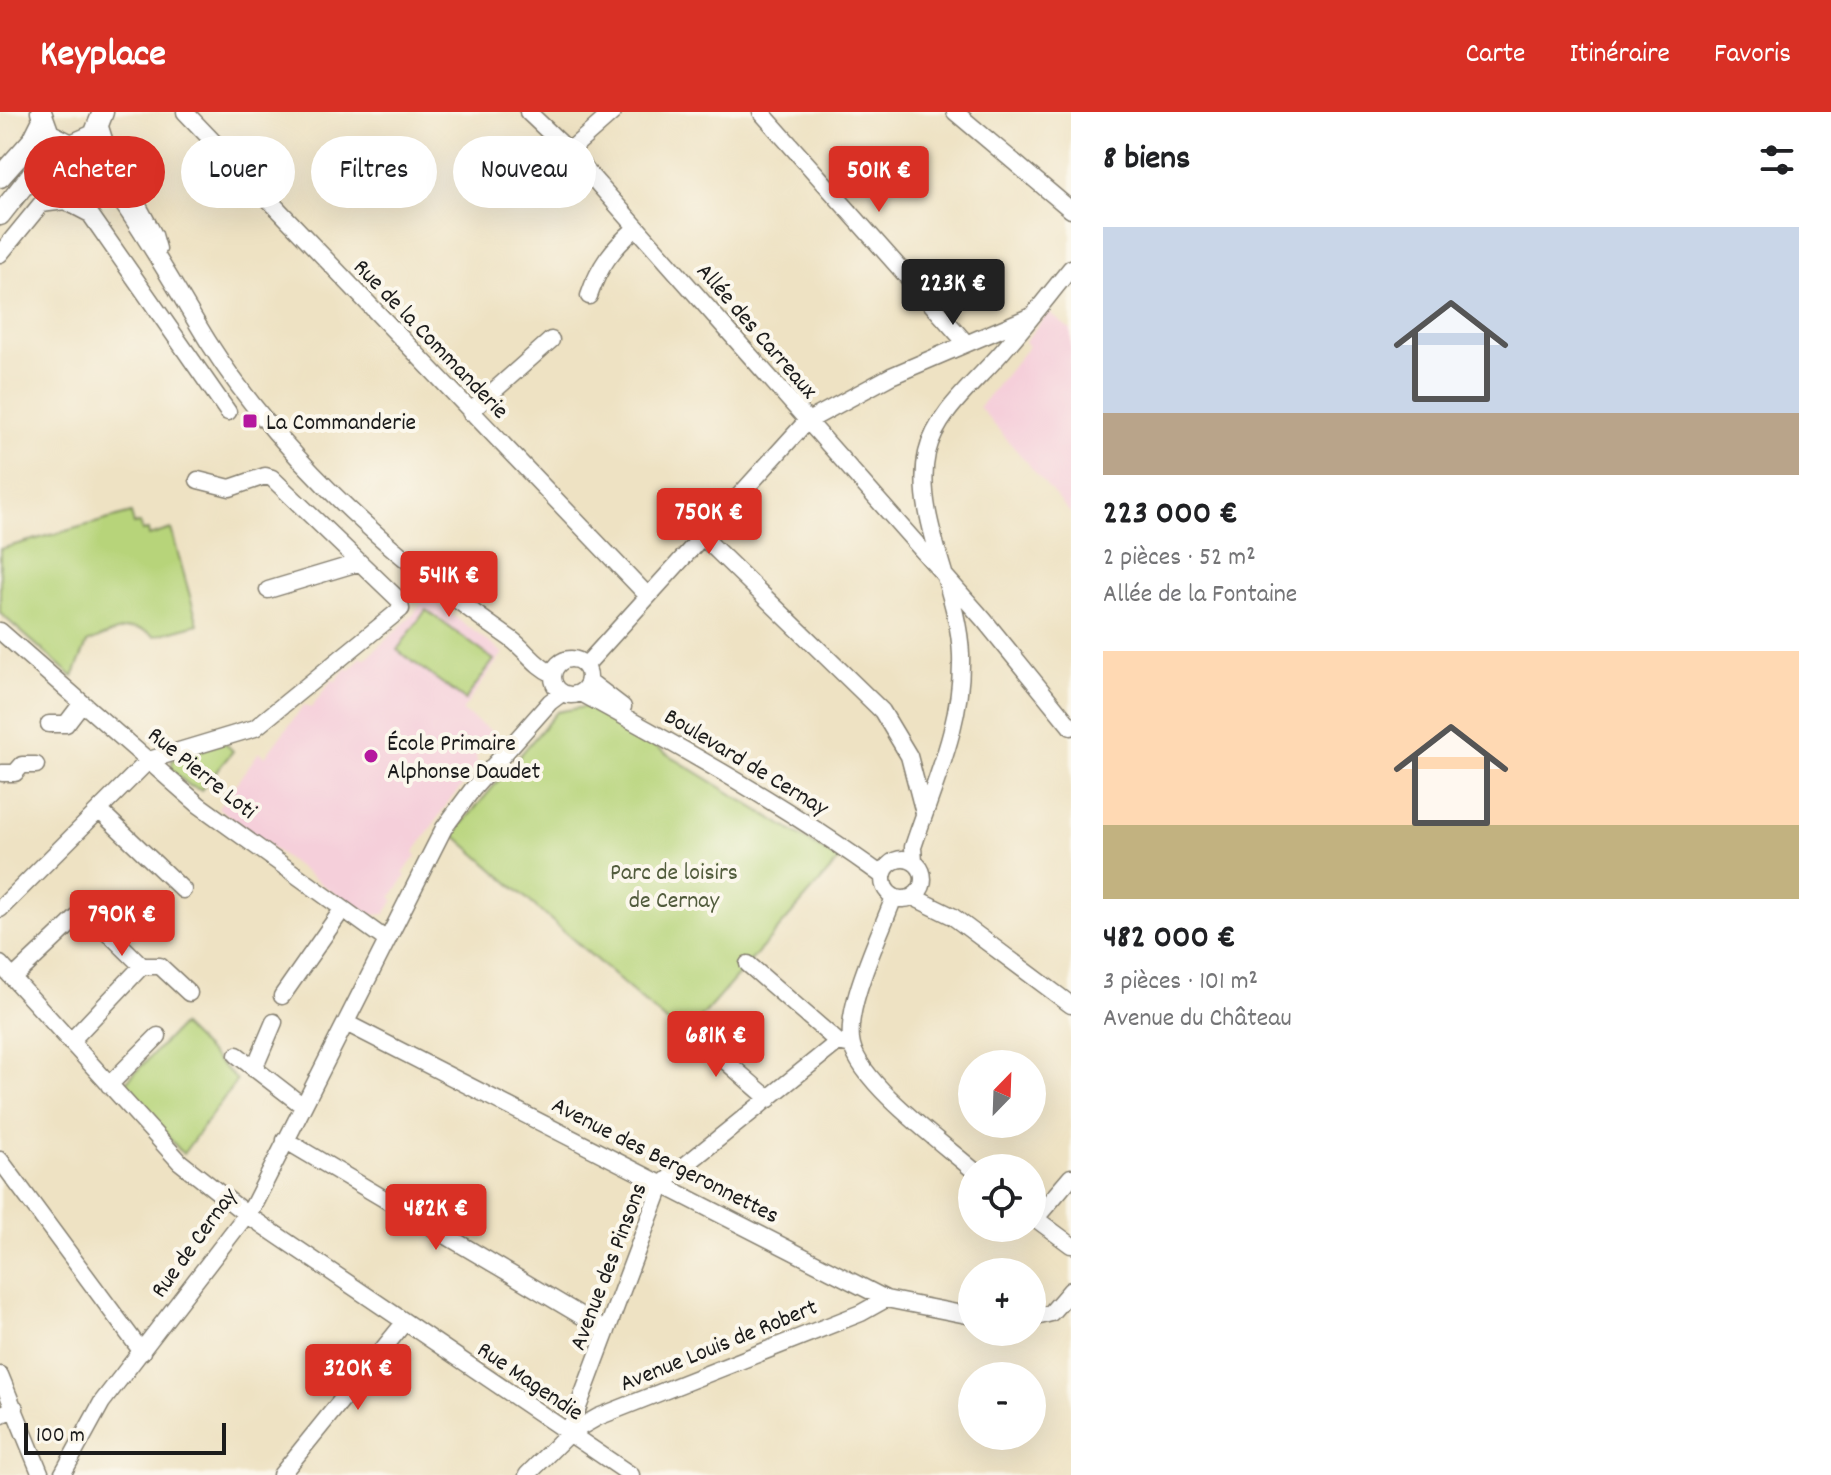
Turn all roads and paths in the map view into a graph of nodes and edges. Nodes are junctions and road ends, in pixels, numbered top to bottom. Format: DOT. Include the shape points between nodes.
graph roads {
  1 [pos="185,112"];
  2 [pos="528,112"];
  3 [pos="613,112"];
  4 [pos="761,112"];
  5 [pos="955,112"];
  6 [pos="42,117"];
  7 [pos="101,120"];
  8 [pos="53,136"];
  9 [pos="553,136"];
  10 [pos="586,136"];
  11 [pos="0,177"];
  12 [pos="596,182"];
  13 [pos="24,185"];
  14 [pos="24,192"];
  15 [pos="123,208"];
  16 [pos="4,210"];
  17 [pos="1071,210"];
  18 [pos="636,228"];
  19 [pos="0,254"];
  20 [pos="163,266"];
  21 [pos="1071,268"];
  22 [pos="589,296"];
  23 [pos="1031,316"];
  24 [pos="551,340"];
  25 [pos="966,343"];
  26 [pos="228,412"];
  27 [pos="470,412"];
  28 [pos="806,422"];
  29 [pos="198,480"];
  30 [pos="701,535"];
  31 [pos="358,563"];
  32 [pos="949,582"];
  33 [pos="268,590"];
  34 [pos="647,595"];
  35 [pos="0,631"];
  36 [pos="556,669"];
  37 [pos="585,680"];
  38 [pos="562,693"];
  39 [pos="82,703"];
  40 [pos="49,724"];
  41 [pos="1071,727"];
  42 [pos="149,760"];
  43 [pos="36,765"];
  44 [pos="2,773"];
  45 [pos="99,810"];
  46 [pos="924,813"];
  47 [pos="901,861"];
  48 [pos="923,882"];
  49 [pos="183,890"];
  50 [pos="894,897"];
  51 [pos="913,897"];
  52 [pos="0,909"];
  53 [pos="342,910"];
  54 [pos="952,916"];
  55 [pos="385,939"];
  56 [pos="0,964"];
  57 [pos="748,964"];
  58 [pos="142,966"];
  59 [pos="13,978"];
  60 [pos="189,993"];
  61 [pos="282,996"];
  62 [pos="1071,1005"];
  63 [pos="274,1022"];
  64 [pos="346,1023"];
  65 [pos="690,1030"];
  66 [pos="158,1036"];
  67 [pos="70,1042"];
  68 [pos="845,1044"];
  69 [pos="237,1055"];
  70 [pos="254,1069"];
  71 [pos="109,1085"];
  72 [pos="769,1099"];
  73 [pos="303,1106"];
  74 [pos="285,1140"];
  75 [pos="958,1157"];
  76 [pos="0,1160"];
  77 [pos="1071,1177"];
  78 [pos="662,1184"];
  79 [pos="1046,1205"];
  80 [pos="246,1214"];
  81 [pos="1046,1227"];
  82 [pos="1071,1245"];
  83 [pos="1071,1290"];
  84 [pos="886,1299"];
  85 [pos="958,1313"];
  86 [pos="1046,1314"];
  87 [pos="404,1323"];
  88 [pos="607,1331"];
  89 [pos="142,1352"];
  90 [pos="0,1375"];
  91 [pos="8,1411"];
  92 [pos="568,1434"];
  93 [pos="41,1475"];
  94 [pos="62,1475"];
  95 [pos="281,1475"];
  96 [pos="527,1475"];
  97 [pos="631,1475"];
  1 -- 27 [label="street, Rue de la Commanderie"];
  2 -- 9 [label="street, Allée des Carreaux"];
  3 -- 10 [label="street"];
  4 -- 25 [label="street"];
  5 -- 17 [label="street"];
  6 -- 8 [label="main road"];
  6 -- 11 [label="main road" via="33,140"];
  7 -- 20 [label="street" via="107,149 154,235"];
  12 -- 18 [label="street, Allée des Carreaux"];
  13 -- 16 [label="main road"];
  14 -- 16 [label="street"];
  15 -- 20 [label="street"];
  18 -- 22 [label="street" via="598,270"];
  18 -- 28 [label="street, Allée des Carreaux"];
  19 -- 26 [label="street" via="41,204 65,201 90,214"];
  20 -- 36 [label="street" via="210,345 291,447 400,555"];
  21 -- 23 [label="street"];
  23 -- 25 [label="street"];
  23 -- 32 [label="street" via="949,410 927,453 924,494"];
  24 -- 27 [label="street"];
  25 -- 28 [label="street"];
  27 -- 34 [label="street, Rue de la Commanderie"];
  28 -- 30 [label="street"];
  28 -- 32 [label="street, Allée des Carreaux"];
  29 -- 31 [label="street" via="230,488 272,478"];
  30 -- 34 [label="street"];
  30 -- 46 [label="street" via="882,711 909,756"];
  31 -- 33 [label="street"];
  31 -- 42 [label="street" via="399,600 401,609 394,617 255,728"];
  32 -- 41 [label="street, Allée des Carreaux"];
  32 -- 46 [label="street" via="961,653 960,695 953,738"];
  34 -- 37 [label="street"];
  35 -- 39 [label="street, Rue Pierre Loti"];
  36 -- 37 [label="street" via="574,659"];
  36 -- 38 [label="street" via="553,683"];
  37 -- 38 [label="street"];
  37 -- 47 [label="street, Boulevard de Cernay" via="634,721 836,842"];
  38 -- 55 [label="street, Rue de Cernay" via="456,809"];
  39 -- 40 [label="street" via="66,724"];
  39 -- 42 [label="street, Rue Pierre Loti"];
  42 -- 45 [label="street"];
  42 -- 53 [label="street, Rue Pierre Loti" via="199,805 252,838"];
  43 -- 44 [label="street"];
  45 -- 49 [label="street"];
  45 -- 52 [label="street"];
  46 -- 47 [label="street"];
  47 -- 48 [label="street" via="921,871"];
  47 -- 50 [label="street" via="885,889"];
  48 -- 51 [label="street"];
  48 -- 54 [label="street"];
  50 -- 51 [label="street"];
  50 -- 68 [label="street" via="856,997"];
  51 -- 54 [label="street"];
  53 -- 55 [label="street, Rue Pierre Loti"];
  53 -- 61 [label="street"];
  54 -- 62 [label="street"];
  55 -- 64 [label="street, Rue de Cernay"];
  56 -- 59 [label="street, Rue Magendie"];
  57 -- 68 [label="street"];
  58 -- 59 [label="street" via="85,910"];
  58 -- 60 [label="street" via="160,966"];
  58 -- 67 [label="street"];
  59 -- 67 [label="street, Rue Magendie"];
  63 -- 70 [label="street"];
  64 -- 73 [label="street, Rue de Cernay"];
  64 -- 78 [label="street, Avenue des Bergeronnettes"];
  65 -- 72 [label="street"];
  66 -- 71 [label="street"];
  67 -- 71 [label="street, Rue Magendie"];
  68 -- 72 [label="street, Avenue des Pinsons"];
  68 -- 75 [label="street" via="880,1091"];
  69 -- 70 [label="street"];
  70 -- 73 [label="street"];
  71 -- 80 [label="street, Rue Magendie" via="180,1162"];
  72 -- 78 [label="street, Avenue des Pinsons"];
  73 -- 74 [label="street, Rue de Cernay"];
  74 -- 80 [label="street, Rue de Cernay"];
  74 -- 88 [label="street"];
  76 -- 89 [label="street"];
  77 -- 79 [label="street"];
  78 -- 84 [label="street, Avenue des Bergeronnettes"];
  78 -- 88 [label="street, Avenue des Pinsons"];
  80 -- 87 [label="street, Rue Magendie"];
  80 -- 89 [label="street, Rue de Cernay"];
  81 -- 82 [label="street"];
  83 -- 86 [label="street"];
  84 -- 85 [label="street, Avenue des Bergeronnettes"];
  84 -- 92 [label="street, Avenue Louis de Robert"];
  87 -- 92 [label="street, Rue Magendie"];
  87 -- 95 [label="street"];
  88 -- 92 [label="street, Avenue des Pinsons"];
  89 -- 94 [label="street, Rue de Cernay" via="102,1402"];
  90 -- 91 [label="street"];
  91 -- 93 [label="street"];
  92 -- 96 [label="street"];
  92 -- 97 [label="street, Rue Magendie"];
}
